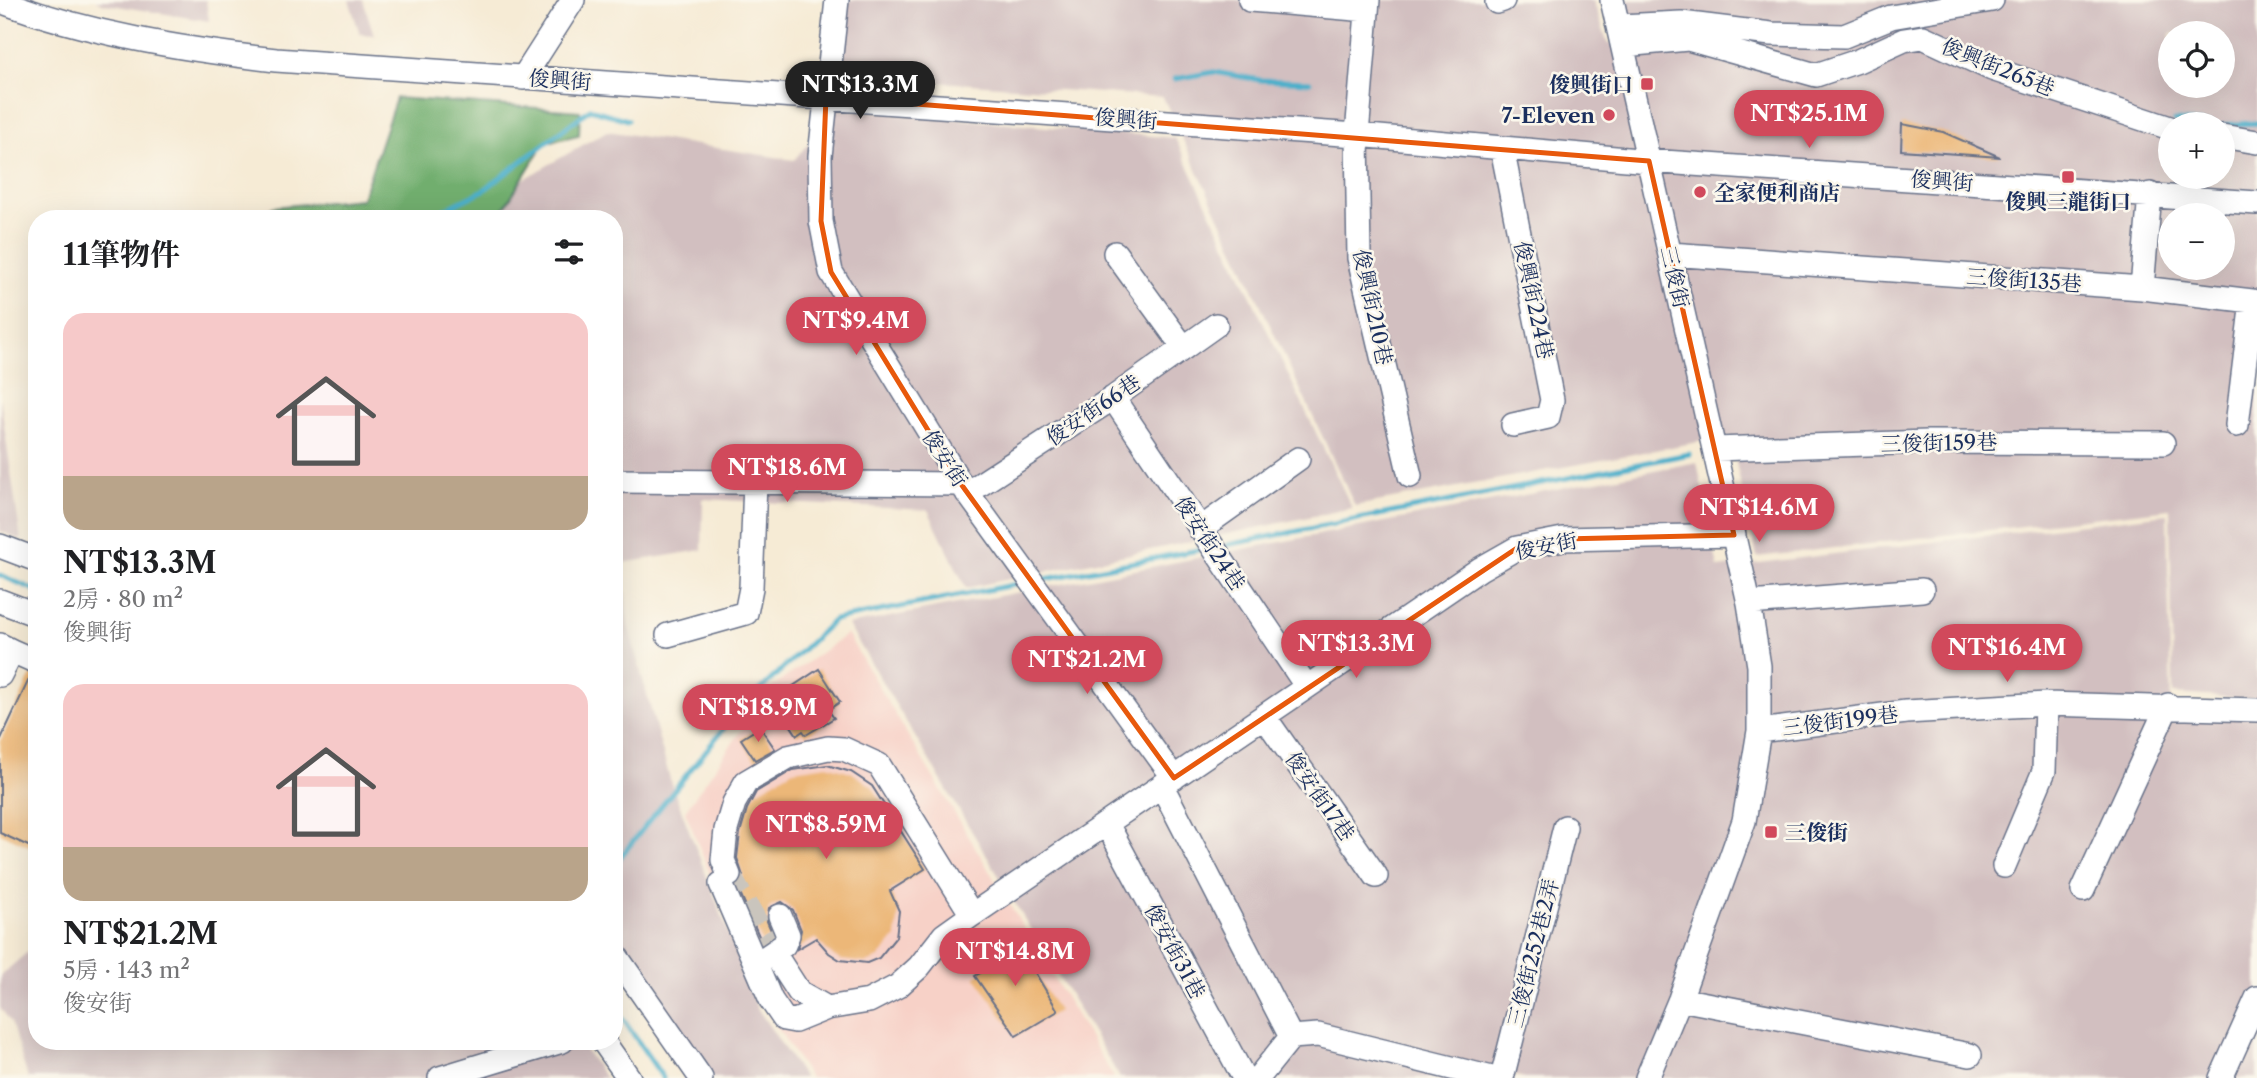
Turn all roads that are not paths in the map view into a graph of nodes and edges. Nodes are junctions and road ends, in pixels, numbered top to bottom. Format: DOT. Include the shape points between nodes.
graph roads {
  1 [pos="573,0"];
  2 [pos="837,0"];
  3 [pos="1250,0"];
  4 [pos="1612,0"];
  5 [pos="1992,0"];
  6 [pos="0,1"];
  7 [pos="1367,5"];
  8 [pos="1622,36"];
  9 [pos="523,78"];
  10 [pos="825,97"];
  11 [pos="2158,124"];
  12 [pos="1357,135"];
  13 [pos="2235,138"];
  14 [pos="2257,142"];
  15 [pos="1502,148"];
  16 [pos="1649,162"];
  17 [pos="2150,194"];
  18 [pos="2257,203"];
  19 [pos="1115,253"];
  20 [pos="1670,254"];
  21 [pos="2142,288"];
  22 [pos="1216,325"];
  23 [pos="1184,348"];
  24 [pos="1113,398"];
  25 [pos="1513,425"];
  26 [pos="2237,425"];
  27 [pos="2163,443"];
  28 [pos="1715,449"];
  29 [pos="1298,458"];
  30 [pos="1410,476"];
  31 [pos="623,481"];
  32 [pos="755,482"];
  33 [pos="964,488"];
  34 [pos="1200,529"];
  35 [pos="1734,536"];
  36 [pos="0,546"];
  37 [pos="28,557"];
  38 [pos="1922,590"];
  39 [pos="0,601"];
  40 [pos="1749,603"];
  41 [pos="28,612"];
  42 [pos="668,635"];
  43 [pos="6,648"];
  44 [pos="28,658"];
  45 [pos="0,675"];
  46 [pos="1307,687"];
  47 [pos="2046,704"];
  48 [pos="2168,705"];
  49 [pos="2257,710"];
  50 [pos="1265,716"];
  51 [pos="1759,731"];
  52 [pos="1168,782"];
  53 [pos="1107,824"];
  54 [pos="1564,827"];
  55 [pos="2004,866"];
  56 [pos="1376,876"];
  57 [pos="2083,890"];
  58 [pos="972,915"];
  59 [pos="780,916"];
  60 [pos="768,963"];
  61 [pos="623,966"];
  62 [pos="2257,998"];
  63 [pos="1680,999"];
  64 [pos="827,1009"];
  65 [pos="1291,1037"];
  66 [pos="532,1050"];
  67 [pos="609,1050"];
  68 [pos="1970,1055"];
  69 [pos="1435,1071"];
  70 [pos="440,1078"];
  71 [pos="629,1078"];
  72 [pos="701,1078"];
  73 [pos="1244,1078"];
  74 [pos="1258,1078"];
  75 [pos="1492,1078"];
  76 [pos="1502,1078"];
  77 [pos="1647,1078"];
  78 [pos="2221,1078"];
  1 -- 9 [label="street"];
  2 -- 10 [label="street, 俊安街"];
  3 -- 7 [label="street"];
  4 -- 8 [label="street, 三俊街"];
  5 -- 8 [label="street" via="1891,17 1844,36 1771,34 1681,23"];
  6 -- 9 [label="street, 俊興街" via="83,27 187,50"];
  7 -- 12 [label="street, 俊興街210巷"];
  8 -- 11 [label="street, 俊興街265巷" via="1688,39 1816,75 1904,40 1923,37 1992,69"];
  8 -- 16 [label="street, 三俊街"];
  9 -- 10 [label="street, 俊興街"];
  10 -- 12 [label="street, 俊興街"];
  10 -- 33 [label="street, 俊安街" via="821,221 831,272"];
  12 -- 15 [label="street, 俊興街"];
  12 -- 30 [label="street, 俊興街210巷" via="1359,258"];
  13 -- 14 [label="street"];
  15 -- 16 [label="street, 俊興街"];
  15 -- 25 [label="street, 俊興街224巷" via="1552,400 1548,417"];
  16 -- 17 [label="street, 俊興街"];
  16 -- 20 [label="street, 三俊街"];
  17 -- 18 [label="street, 俊興街"];
  17 -- 21 [label="street"];
  19 -- 23 [label="street"];
  20 -- 21 [label="street, 三俊街135巷"];
  20 -- 28 [label="street, 三俊街"];
  21 -- 26 [label="street, 三俊街135巷" via="2252,301"];
  22 -- 23 [label="street, 俊安街66巷"];
  23 -- 24 [label="street, 俊安街66巷"];
  24 -- 33 [label="street, 俊安街66巷"];
  24 -- 34 [label="street, 俊安街24巷"];
  27 -- 28 [label="street, 三俊街159巷" via="1928,442"];
  28 -- 35 [label="street, 三俊街"];
  29 -- 34 [label="street"];
  31 -- 32 [label="street"];
  32 -- 33 [label="street"];
  32 -- 42 [label="street" via="746,613"];
  33 -- 52 [label="street, 俊安街"];
  34 -- 46 [label="street, 俊安街24巷"];
  35 -- 40 [label="street, 三俊街"];
  35 -- 46 [label="street, 俊安街" via="1563,539 1517,548"];
  36 -- 37 [label="street"];
  38 -- 40 [label="street"];
  39 -- 41 [label="street"];
  40 -- 51 [label="street, 三俊街" via="1759,666"];
  43 -- 44 [label="street"];
  43 -- 45 [label="street"];
  46 -- 50 [label="street, 俊安街"];
  47 -- 48 [label="street, 三俊街199巷"];
  47 -- 51 [label="street, 三俊街199巷" via="1906,712"];
  47 -- 55 [label="street" via="2044,771"];
  48 -- 49 [label="street, 三俊街199巷"];
  48 -- 57 [label="street"];
  50 -- 52 [label="street, 俊安街"];
  50 -- 56 [label="street, 俊安街17巷"];
  51 -- 63 [label="street, 三俊街" via="1744,821"];
  52 -- 53 [label="street, 俊安街"];
  52 -- 65 [label="street"];
  53 -- 58 [label="street, 俊安街"];
  53 -- 73 [label="street, 俊安街31巷"];
  54 -- 76 [label="street, 三俊街252巷2弄"];
  58 -- 60 [label="street" via="879,765 844,749 788,757 746,782 726,830 723,860 725,879"];
  58 -- 64 [label="street" via="944,935 898,986 869,1001"];
  59 -- 60 [label="street" via="788,935"];
  60 -- 64 [label="street" via="799,992"];
  60 -- 64 [label="street" via="771,1000 784,1019 794,1021"];
  61 -- 72 [label="street"];
  62 -- 78 [label="street"];
  63 -- 68 [label="street"];
  63 -- 77 [label="street, 三俊街"];
  65 -- 69 [label="street" via="1318,1035"];
  65 -- 74 [label="street"];
  66 -- 70 [label="street"];
  67 -- 71 [label="street"];
  69 -- 75 [label="street"];
}
